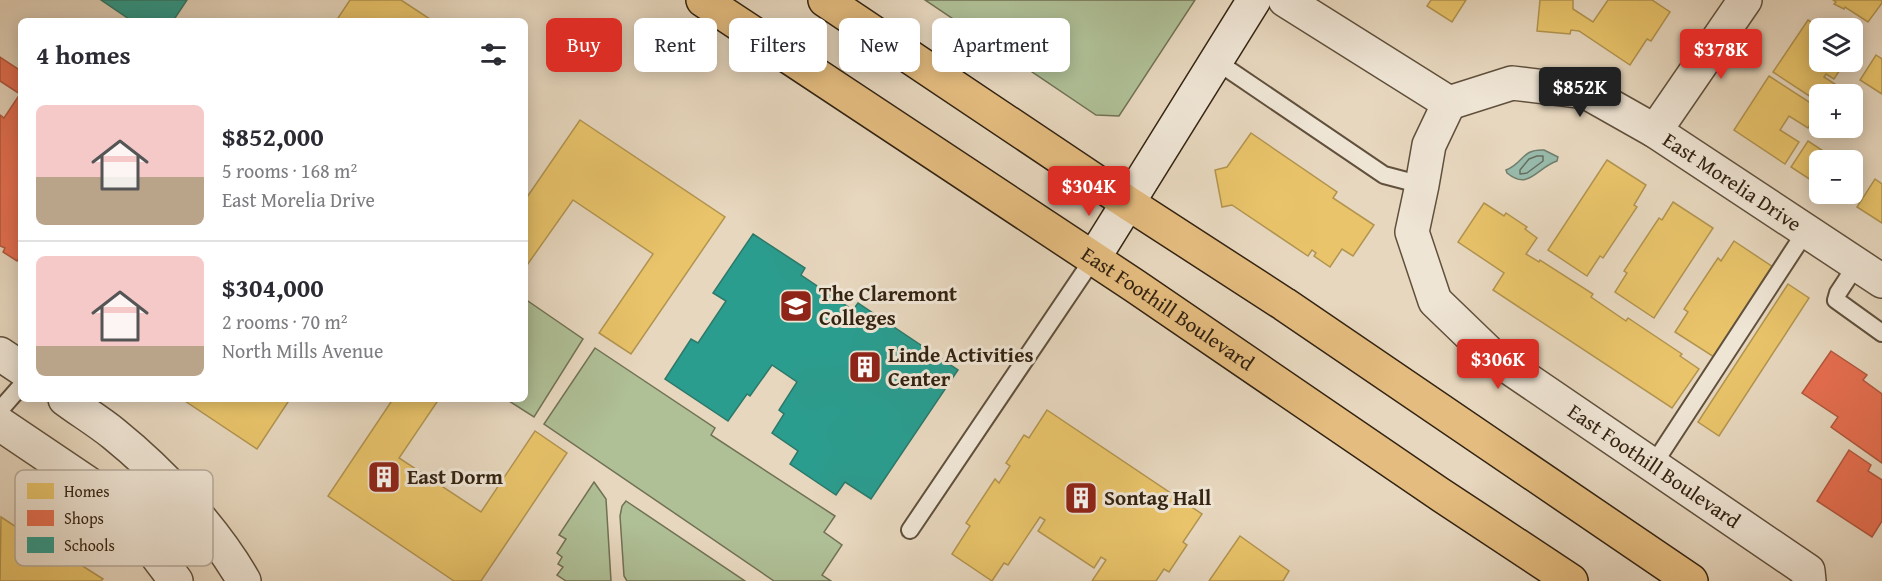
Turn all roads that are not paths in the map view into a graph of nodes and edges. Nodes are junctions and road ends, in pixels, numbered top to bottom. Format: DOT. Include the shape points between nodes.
graph roads {
  1 [pos="703,0"];
  2 [pos="825,0"];
  3 [pos="1254,0"];
  4 [pos="1285,0"];
  5 [pos="1745,0"];
  6 [pos="1216,61"];
  7 [pos="1449,103"];
  8 [pos="1655,130"];
  9 [pos="1422,185"];
  10 [pos="1128,203"];
  11 [pos="1806,231"];
  12 [pos="1093,259"];
  13 [pos="1869,272"];
  14 [pos="1882,333"];
  15 [pos="0,354"];
  16 [pos="18,366"];
  17 [pos="18,389"];
  18 [pos="69,402"];
  19 [pos="0,410"];
  20 [pos="0,424"];
  21 [pos="1653,465"];
  22 [pos="68,470"];
  23 [pos="153,470"];
  24 [pos="910,530"];
  25 [pos="213,536"];
  26 [pos="165,566"];
  27 [pos="176,581"];
  28 [pos="244,581"];
  29 [pos="1571,581"];
  30 [pos="1691,581"];
  31 [pos="1809,581"];
  1 -- 12 [label="main road, East Foothill Boulevard"];
  2 -- 10 [label="main road"];
  3 -- 6 [label="street"];
  4 -- 7 [label="street"];
  5 -- 8 [label="street"];
  6 -- 9 [label="lane" via="1384,175"];
  6 -- 10 [label="street"];
  7 -- 8 [label="street, East Morelia Drive" via="1512,83 1586,92"];
  7 -- 9 [label="street, East Foothill Boulevard" via="1429,145"];
  8 -- 11 [label="street, East Morelia Drive"];
  9 -- 21 [label="street, East Foothill Boulevard" via="1412,232 1435,301 1491,354"];
  10 -- 12 [label="street"];
  10 -- 30 [label="main road" via="1284,304"];
  11 -- 13 [label="street, East Morelia Drive"];
  11 -- 21 [label="lane"];
  12 -- 24 [label="lane"];
  12 -- 29 [label="main road, East Foothill Boulevard"];
  13 -- 14 [label="lane" via="1838,293 1836,300"];
  15 -- 16 [label="street"];
  17 -- 19 [label="lane"];
  18 -- 23 [label="street" via="114,434"];
  20 -- 22 [label="street"];
  21 -- 31 [label="street, East Foothill Boulevard" via="1808,572"];
  25 -- 28 [label="street"];
  26 -- 27 [label="street"];
}
